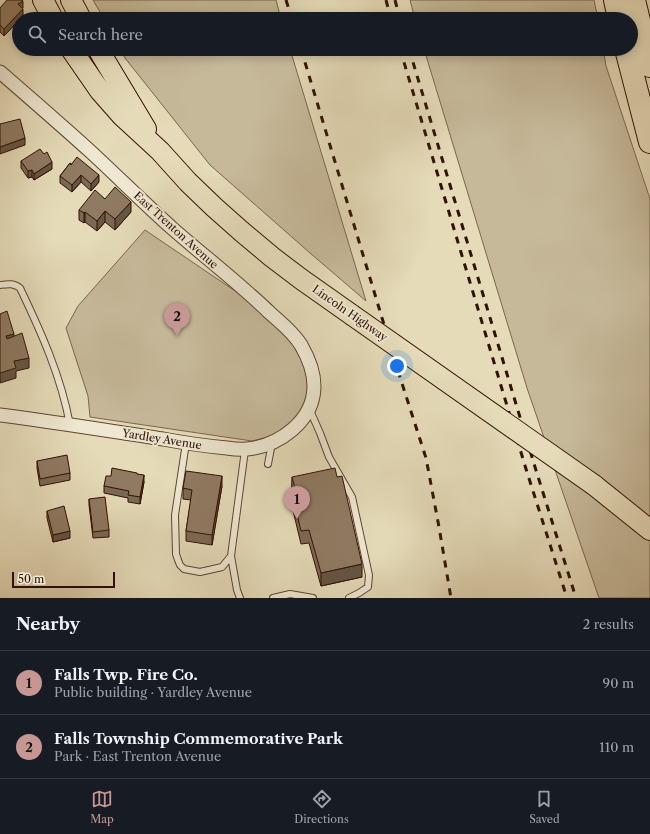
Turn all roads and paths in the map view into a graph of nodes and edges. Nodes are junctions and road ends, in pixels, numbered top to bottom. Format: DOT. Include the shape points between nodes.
graph roads {
  1 [pos="43,0"];
  2 [pos="72,0"];
  3 [pos="614,0"];
  4 [pos="634,0"];
  5 [pos="49,12"];
  6 [pos="78,12"];
  7 [pos="617,12"];
  8 [pos="637,12"];
  9 [pos="638,16"];
  10 [pos="76,56"];
  11 [pos="102,56"];
  12 [pos="628,56"];
  13 [pos="650,66"];
  14 [pos="0,72"];
  15 [pos="650,142"];
  16 [pos="160,151"];
  17 [pos="0,285"];
  18 [pos="309,408"];
  19 [pos="0,415"];
  20 [pos="70,425"];
  21 [pos="186,443"];
  22 [pos="272,443"];
  23 [pos="245,450"];
  24 [pos="268,464"];
  25 [pos="594,485"];
  26 [pos="650,518"];
  27 [pos="650,530"];
  28 [pos="231,556"];
  29 [pos="240,598"];
  30 [pos="273,598"];
  31 [pos="312,598"];
  32 [pos="349,598"];
  1 -- 5 [label="main road"];
  2 -- 6 [label="main road"];
  3 -- 7 [label="highway"];
  4 -- 8 [label="highway"];
  9 -- 13 [label="highway"];
  10 -- 16 [label="main road, Lincoln Highway" via="100,91 122,116"];
  11 -- 16 [label="main road, Lincoln Highway"];
  12 -- 15 [label="highway"];
  14 -- 18 [label="street, East Trenton Avenue" via="292,333 309,360 313,373 313,399"];
  16 -- 25 [label="main road, Lincoln Highway, bridge" via="214,207 301,279"];
  17 -- 20 [label="lane" via="10,284 20,288 58,378"];
  18 -- 22 [label="street, Yardley Avenue" via="294,429"];
  18 -- 32 [label="lane" via="329,457 352,497 369,575 368,587"];
  19 -- 20 [label="street, Yardley Avenue"];
  20 -- 21 [label="street, Yardley Avenue"];
  21 -- 23 [label="street, Yardley Avenue"];
  21 -- 28 [label="lane" via="175,515 178,560 184,568 200,572 222,567"];
  22 -- 23 [label="street, Yardley Avenue"];
  22 -- 24 [label="lane"];
  23 -- 28 [label="lane"];
  25 -- 26 [label="main road, Lincoln Highway"];
  25 -- 27 [label="main road, Lincoln Highway"];
  28 -- 29 [label="lane"];
  30 -- 31 [label="lane" via="290,594"];
}
